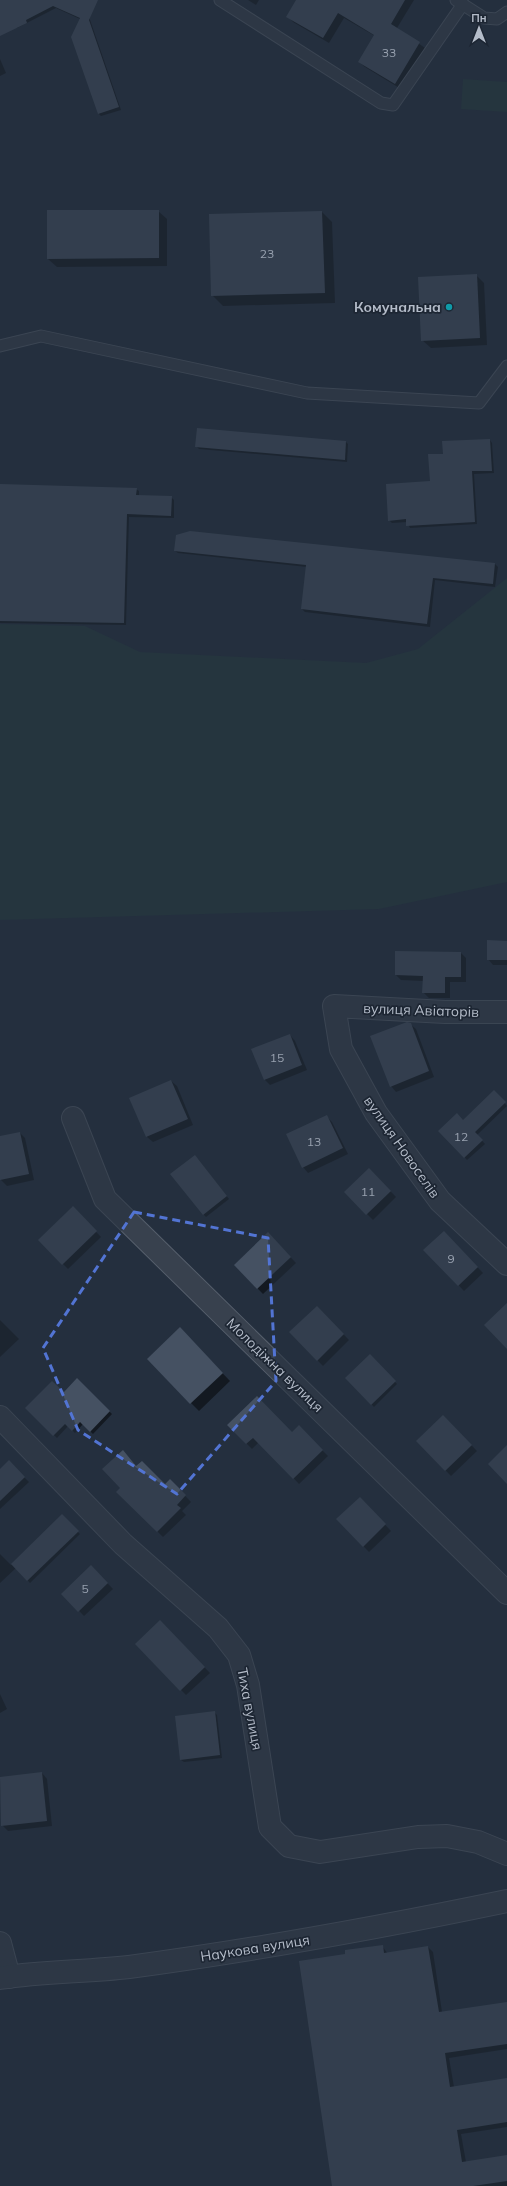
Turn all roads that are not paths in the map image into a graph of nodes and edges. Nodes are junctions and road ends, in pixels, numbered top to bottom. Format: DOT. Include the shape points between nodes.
graph roads {
  1 [pos="220,0"];
  2 [pos="460,2"];
  3 [pos="507,12"];
  4 [pos="0,346"];
  5 [pos="507,366"];
  6 [pos="334,1006"];
  7 [pos="507,1012"];
  8 [pos="73,1118"];
  9 [pos="507,1264"];
  10 [pos="0,1417"];
  11 [pos="507,1593"];
  12 [pos="507,1854"];
  13 [pos="507,1901"];
  14 [pos="0,1943"];
  15 [pos="5,1978"];
  1 -- 2 [label="lane" via="381,103 393,105"];
  2 -- 3 [label="lane" via="484,18 498,19"];
  4 -- 5 [label="lane" via="41,336 307,393 479,403"];
  6 -- 7 [label="street, вулиця Авіаторів" via="445,1012"];
  6 -- 9 [label="street, вулиця Новоселів" via="341,1049 376,1113 440,1201"];
  8 -- 11 [label="street, Молодіжна вулиця" via="105,1198"];
  10 -- 12 [label="street, Тиха вулиця" via="123,1544 218,1628 239,1655 248,1685 270,1827 289,1846 320,1852 418,1837 447,1836 478,1842"];
  13 -- 15 [label="street, Наукова вулиця" via="222,1954 128,1967"];
  14 -- 15 [label="street"];
}
